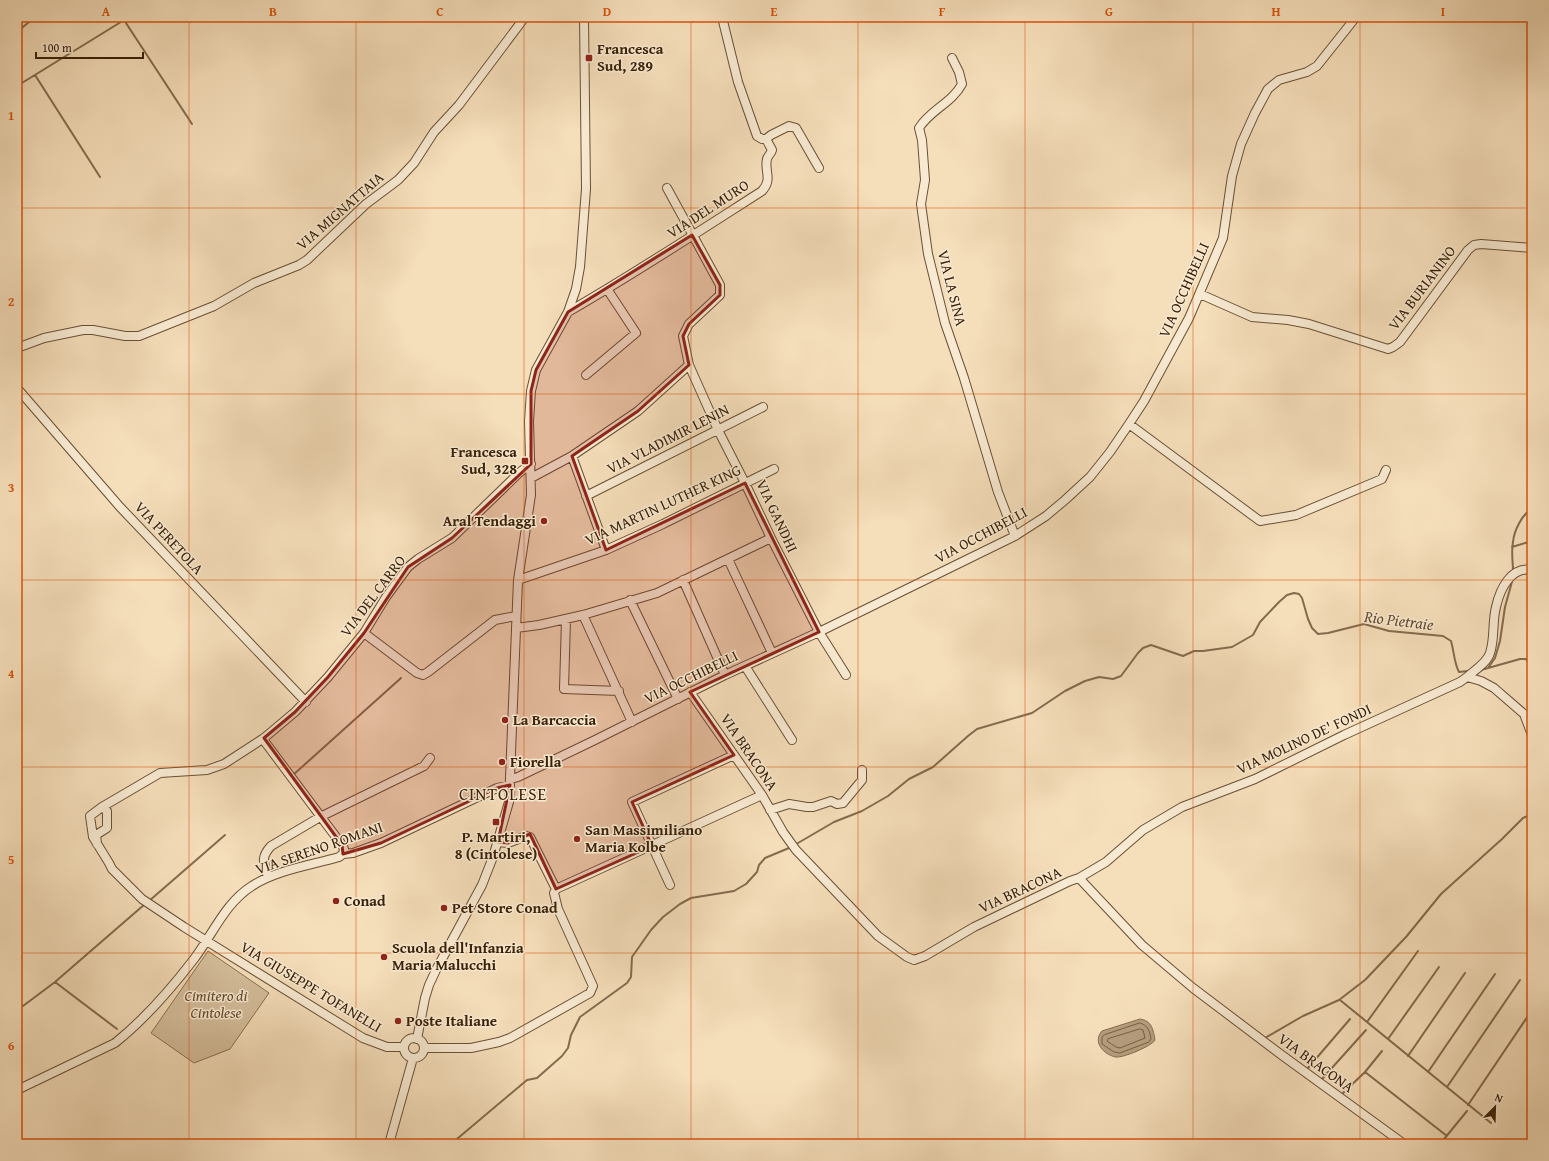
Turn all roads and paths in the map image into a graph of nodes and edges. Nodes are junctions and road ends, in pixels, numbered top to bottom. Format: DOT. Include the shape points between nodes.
graph roads {
  1 [pos="524,17"];
  2 [pos="584,17"];
  3 [pos="722,17"];
  4 [pos="1356,17"];
  5 [pos="952,58"];
  6 [pos="766,139"];
  7 [pos="819,168"];
  8 [pos="667,188"];
  9 [pos="692,235"];
  10 [pos="1532,248"];
  11 [pos="607,289"];
  12 [pos="1200,294"];
  13 [pos="568,312"];
  14 [pos="17,348"];
  15 [pos="689,365"];
  16 [pos="586,374"];
  17 [pos="17,388"];
  18 [pos="763,407"];
  19 [pos="1129,424"];
  20 [pos="718,430"];
  21 [pos="572,456"];
  22 [pos="531,464"];
  23 [pos="774,468"];
  24 [pos="1386,470"];
  25 [pos="532,478"];
  26 [pos="745,483"];
  27 [pos="586,496"];
  28 [pos="1015,536"];
  29 [pos="771,538"];
  30 [pos="606,550"];
  31 [pos="728,559"];
  32 [pos="1532,570"];
  33 [pos="518,580"];
  34 [pos="683,580"];
  35 [pos="630,600"];
  36 [pos="583,615"];
  37 [pos="516,616"];
  38 [pos="566,619"];
  39 [pos="516,628"];
  40 [pos="819,632"];
  41 [pos="364,633"];
  42 [pos="772,653"];
  43 [pos="745,666"];
  44 [pos="725,675"];
  45 [pos="846,675"];
  46 [pos="1467,677"];
  47 [pos="619,691"];
  48 [pos="690,692"];
  49 [pos="678,699"];
  50 [pos="306,702"];
  51 [pos="632,722"];
  52 [pos="1532,735"];
  53 [pos="264,738"];
  54 [pos="792,740"];
  55 [pos="734,755"];
  56 [pos="430,758"];
  57 [pos="862,770"];
  58 [pos="511,782"];
  59 [pos="762,795"];
  60 [pos="102,807"];
  61 [pos="770,810"];
  62 [pos="320,816"];
  63 [pos="498,842"];
  64 [pos="97,844"];
  65 [pos="652,846"];
  66 [pos="344,854"];
  67 [pos="268,877"];
  68 [pos="1079,878"];
  69 [pos="670,885"];
  70 [pos="556,889"];
  71 [pos="206,940"];
  72 [pos="417,1038"];
  73 [pos="404,1047"];
  74 [pos="424,1048"];
  75 [pos="412,1058"];
  76 [pos="17,1090"];
  77 [pos="389,1144"];
  78 [pos="1404,1144"];
  1 -- 14 [label="street, VIA MIGNATTAIA" via="458,105 434,132 414,163 307,260 254,282 214,306 139,336 83,330 44,338"];
  2 -- 13 [label="street" via="586,189 580,267"];
  3 -- 6 [label="street" via="738,82 750,116 759,138"];
  4 -- 12 [label="street, VIA OCCHIBELLI" via="1317,66 1307,72 1279,80 1268,89 1241,144 1232,176 1223,238"];
  5 -- 28 [label="street, VIA LA SINA" via="962,84 957,93 924,120 919,128 925,180 922,204 924,224 928,254 946,323 998,492"];
  6 -- 7 [label="street" via="789,126 796,128"];
  6 -- 9 [label="street, VIA DEL MURO" via="772,150 767,159 766,187"];
  8 -- 9 [label="street, VIA GANDHI"];
  9 -- 11 [label="street, VIA DEL MURO"];
  9 -- 15 [label="street, VIA GANDHI" via="720,285 720,295 689,324 683,336"];
  10 -- 12 [label="street, VIA BURIANINO" via="1481,244 1468,250 1400,342 1388,349 1308,324 1252,316"];
  11 -- 13 [label="street, VIA DEL MURO"];
  11 -- 16 [label="street" via="636,333"];
  12 -- 19 [label="street, VIA OCCHIBELLI" via="1157,378"];
  13 -- 22 [label="street" via="536,370 531,391 529,421"];
  15 -- 20 [label="street, VIA GANDHI"];
  15 -- 21 [label="street" via="638,412"];
  17 -- 50 [label="street, VIA PERETOLA" via="120,507"];
  18 -- 20 [label="street, VIA VLADIMIR LENIN"];
  19 -- 24 [label="street" via="1260,521 1296,515 1382,479"];
  19 -- 28 [label="street, VIA OCCHIBELLI" via="1090,477 1046,516"];
  20 -- 26 [label="street, VIA GANDHI"];
  20 -- 27 [label="street, VIA VLADIMIR LENIN"];
  21 -- 25 [label="street"];
  21 -- 27 [label="street"];
  22 -- 25 [label="street"];
  22 -- 41 [label="street, VIA DEL CARRO" via="452,538 408,567"];
  23 -- 26 [label="street, VIA MARTIN LUTHER KING"];
  25 -- 33 [label="street"];
  26 -- 29 [label="street, VIA GANDHI"];
  26 -- 30 [label="street, VIA MARTIN LUTHER KING"];
  27 -- 30 [label="street"];
  28 -- 40 [label="street, VIA OCCHIBELLI"];
  29 -- 31 [label="street"];
  29 -- 40 [label="street, VIA GANDHI"];
  30 -- 33 [label="street, VIA MARTIN LUTHER KING"];
  31 -- 34 [label="street"];
  31 -- 42 [label="street"];
  32 -- 46 [label="street, VIA MOLINO DE' FONDI" via="1526,569 1510,575 1495,607 1490,653"];
  33 -- 37 [label="street"];
  34 -- 35 [label="street" via="657,593"];
  34 -- 44 [label="street"];
  35 -- 36 [label="street"];
  35 -- 49 [label="street"];
  36 -- 38 [label="street"];
  36 -- 47 [label="street"];
  37 -- 39 [label="street"];
  37 -- 41 [label="street" via="495,620 423,675"];
  38 -- 39 [label="street"];
  38 -- 47 [label="street" via="564,689"];
  39 -- 58 [label="street"];
  40 -- 42 [label="street, VIA OCCHIBELLI"];
  40 -- 45 [label="street, VIA GANDHI"];
  41 -- 50 [label="street, VIA DEL CARRO"];
  42 -- 43 [label="street, VIA OCCHIBELLI"];
  43 -- 44 [label="street, VIA OCCHIBELLI"];
  43 -- 54 [label="street"];
  44 -- 48 [label="street, VIA OCCHIBELLI"];
  46 -- 52 [label="street" via="1494,688 1524,714"];
  46 -- 68 [label="street, VIA MOLINO DE' FONDI" via="1255,779 1182,807 1143,830 1106,862"];
  47 -- 51 [label="street"];
  48 -- 49 [label="street, VIA OCCHIBELLI"];
  48 -- 55 [label="street, VIA BRACONA"];
  49 -- 51 [label="street, VIA OCCHIBELLI"];
  50 -- 53 [label="street, VIA DEL CARRO"];
  51 -- 58 [label="street, VIA OCCHIBELLI"];
  53 -- 60 [label="street, VIA DEL CARRO" via="224,764 207,770 160,773"];
  53 -- 62 [label="street"];
  55 -- 59 [label="street, VIA BRACONA"];
  55 -- 65 [label="street" via="632,802"];
  56 -- 62 [label="street" via="424,766"];
  57 -- 61 [label="street" via="862,780 843,803 832,801 807,807 789,804"];
  58 -- 63 [label="street" via="509,802"];
  58 -- 66 [label="street, VIA SERENO ROMANI" via="381,843"];
  59 -- 61 [label="street, VIA BRACONA"];
  59 -- 65 [label="street"];
  60 -- 64 [label="street, VIA GIUSEPPE TOFANELLI" via="90,816 93,837"];
  60 -- 64 [label="street" via="107,811 107,828 96,835"];
  61 -- 68 [label="street, VIA BRACONA" via="796,850 870,928 895,950 914,960 981,924"];
  62 -- 66 [label="street" via="342,845"];
  62 -- 67 [label="street" via="270,846 263,858"];
  63 -- 70 [label="street" via="508,843 526,836 530,837"];
  63 -- 72 [label="street" via="482,885 429,985"];
  64 -- 71 [label="street, VIA GIUSEPPE TOFANELLI" via="112,869 145,901"];
  65 -- 69 [label="street"];
  65 -- 70 [label="street"];
  66 -- 67 [label="street, VIA SERENO ROMANI"];
  67 -- 71 [label="street, VIA SERENO ROMANI" via="240,895 228,907"];
  68 -- 78 [label="street, VIA BRACONA" via="1142,945 1193,988"];
  70 -- 74 [label="street" via="554,893 558,909 593,986 590,993 499,1042 471,1048"];
  71 -- 73 [label="street, VIA GIUSEPPE TOFANELLI" via="363,1038 387,1047"];
  71 -- 76 [label="street, VIA SERENO ROMANI" via="173,986 124,1035 109,1046"];
  72 -- 73 [label="street" via="408,1041"];
  72 -- 74 [label="street"];
  73 -- 75 [label="street" via="405,1053"];
  74 -- 75 [label="street" via="421,1056"];
  75 -- 77 [label="street"];
}
